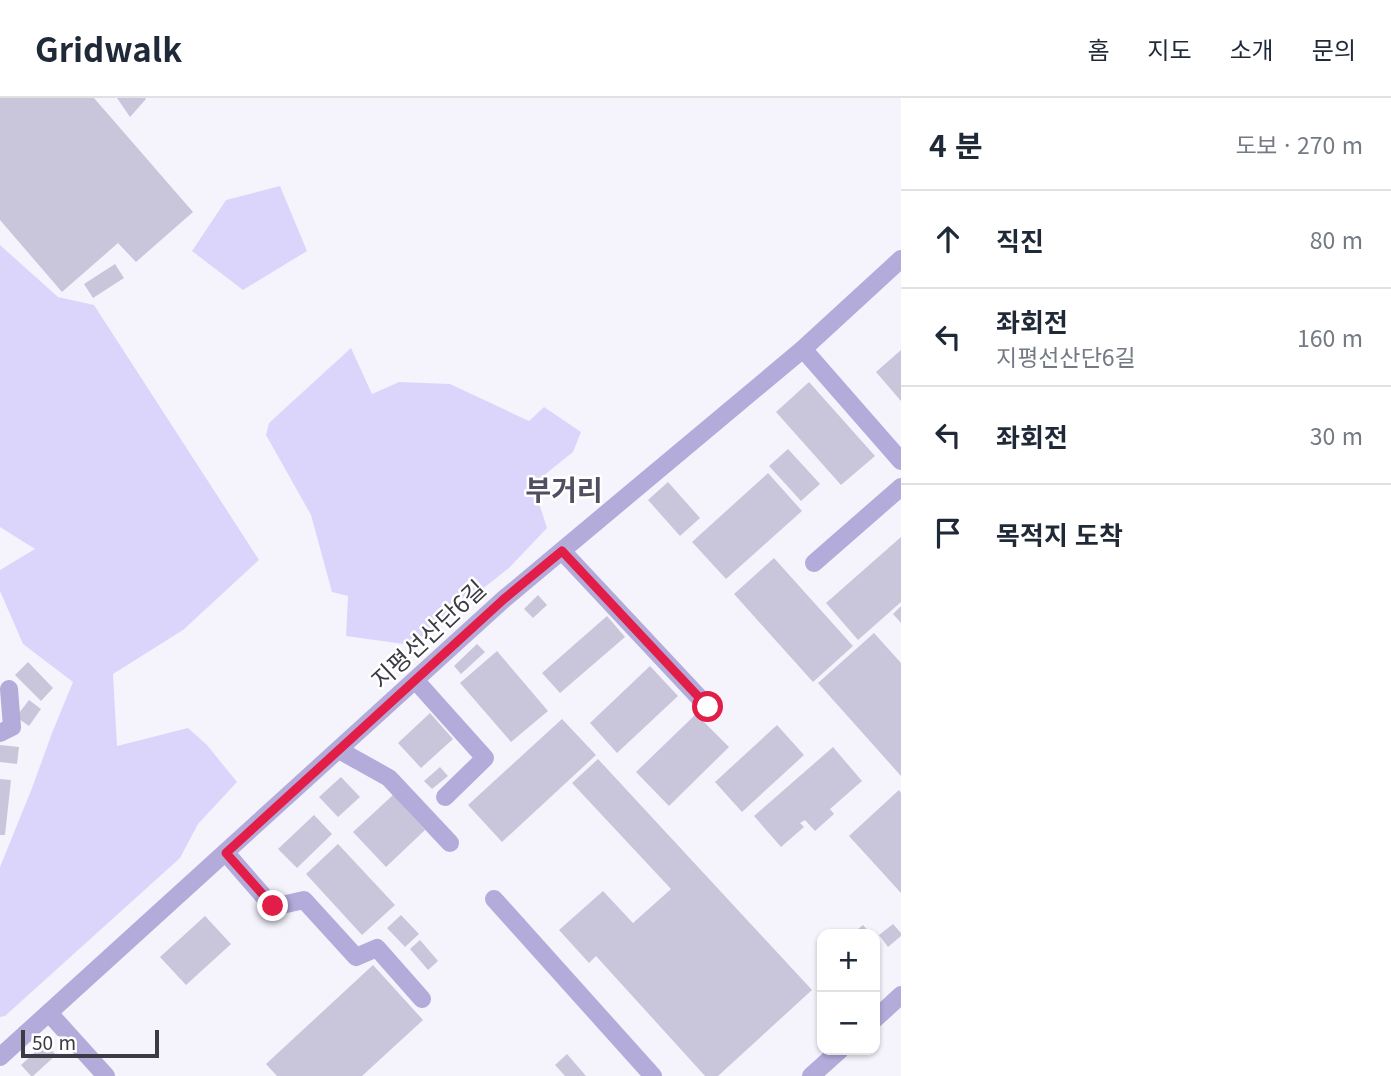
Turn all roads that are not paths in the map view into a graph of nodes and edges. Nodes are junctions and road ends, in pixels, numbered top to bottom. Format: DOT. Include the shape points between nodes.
graph roads {
  1 [pos="901,259"];
  2 [pos="803,349"];
  3 [pos="901,461"];
  4 [pos="901,487"];
  5 [pos="562,551"];
  6 [pos="814,563"];
  7 [pos="416,681"];
  8 [pos="9,690"];
  9 [pos="708,707"];
  10 [pos="0,733"];
  11 [pos="339,750"];
  12 [pos="445,797"];
  13 [pos="450,843"];
  14 [pos="226,853"];
  15 [pos="494,899"];
  16 [pos="901,995"];
  17 [pos="422,999"];
  18 [pos="50,1013"];
  19 [pos="880,1014"];
  20 [pos="834,1055"];
  21 [pos="0,1058"];
  22 [pos="106,1076"];
  23 [pos="653,1076"];
  24 [pos="811,1076"];
  1 -- 2 [label="street, 지평선산단6길"];
  2 -- 3 [label="street"];
  2 -- 5 [label="street, 지평선산단6길"];
  4 -- 6 [label="street"];
  5 -- 7 [label="street, 지평선산단6길"];
  5 -- 9 [label="street"];
  7 -- 11 [label="street, 지평선산단6길"];
  7 -- 12 [label="street" via="485,758"];
  8 -- 10 [label="street" via="12,727"];
  11 -- 13 [label="street" via="388,778"];
  11 -- 14 [label="street, 지평선산단6길"];
  14 -- 17 [label="street" via="273,906 304,900 356,957 377,948"];
  14 -- 18 [label="street, 지평선산단6길"];
  15 -- 23 [label="street"];
  16 -- 19 [label="street"];
  18 -- 21 [label="street, 지평선산단6길"];
  18 -- 22 [label="street"];
  20 -- 24 [label="street"];
}
